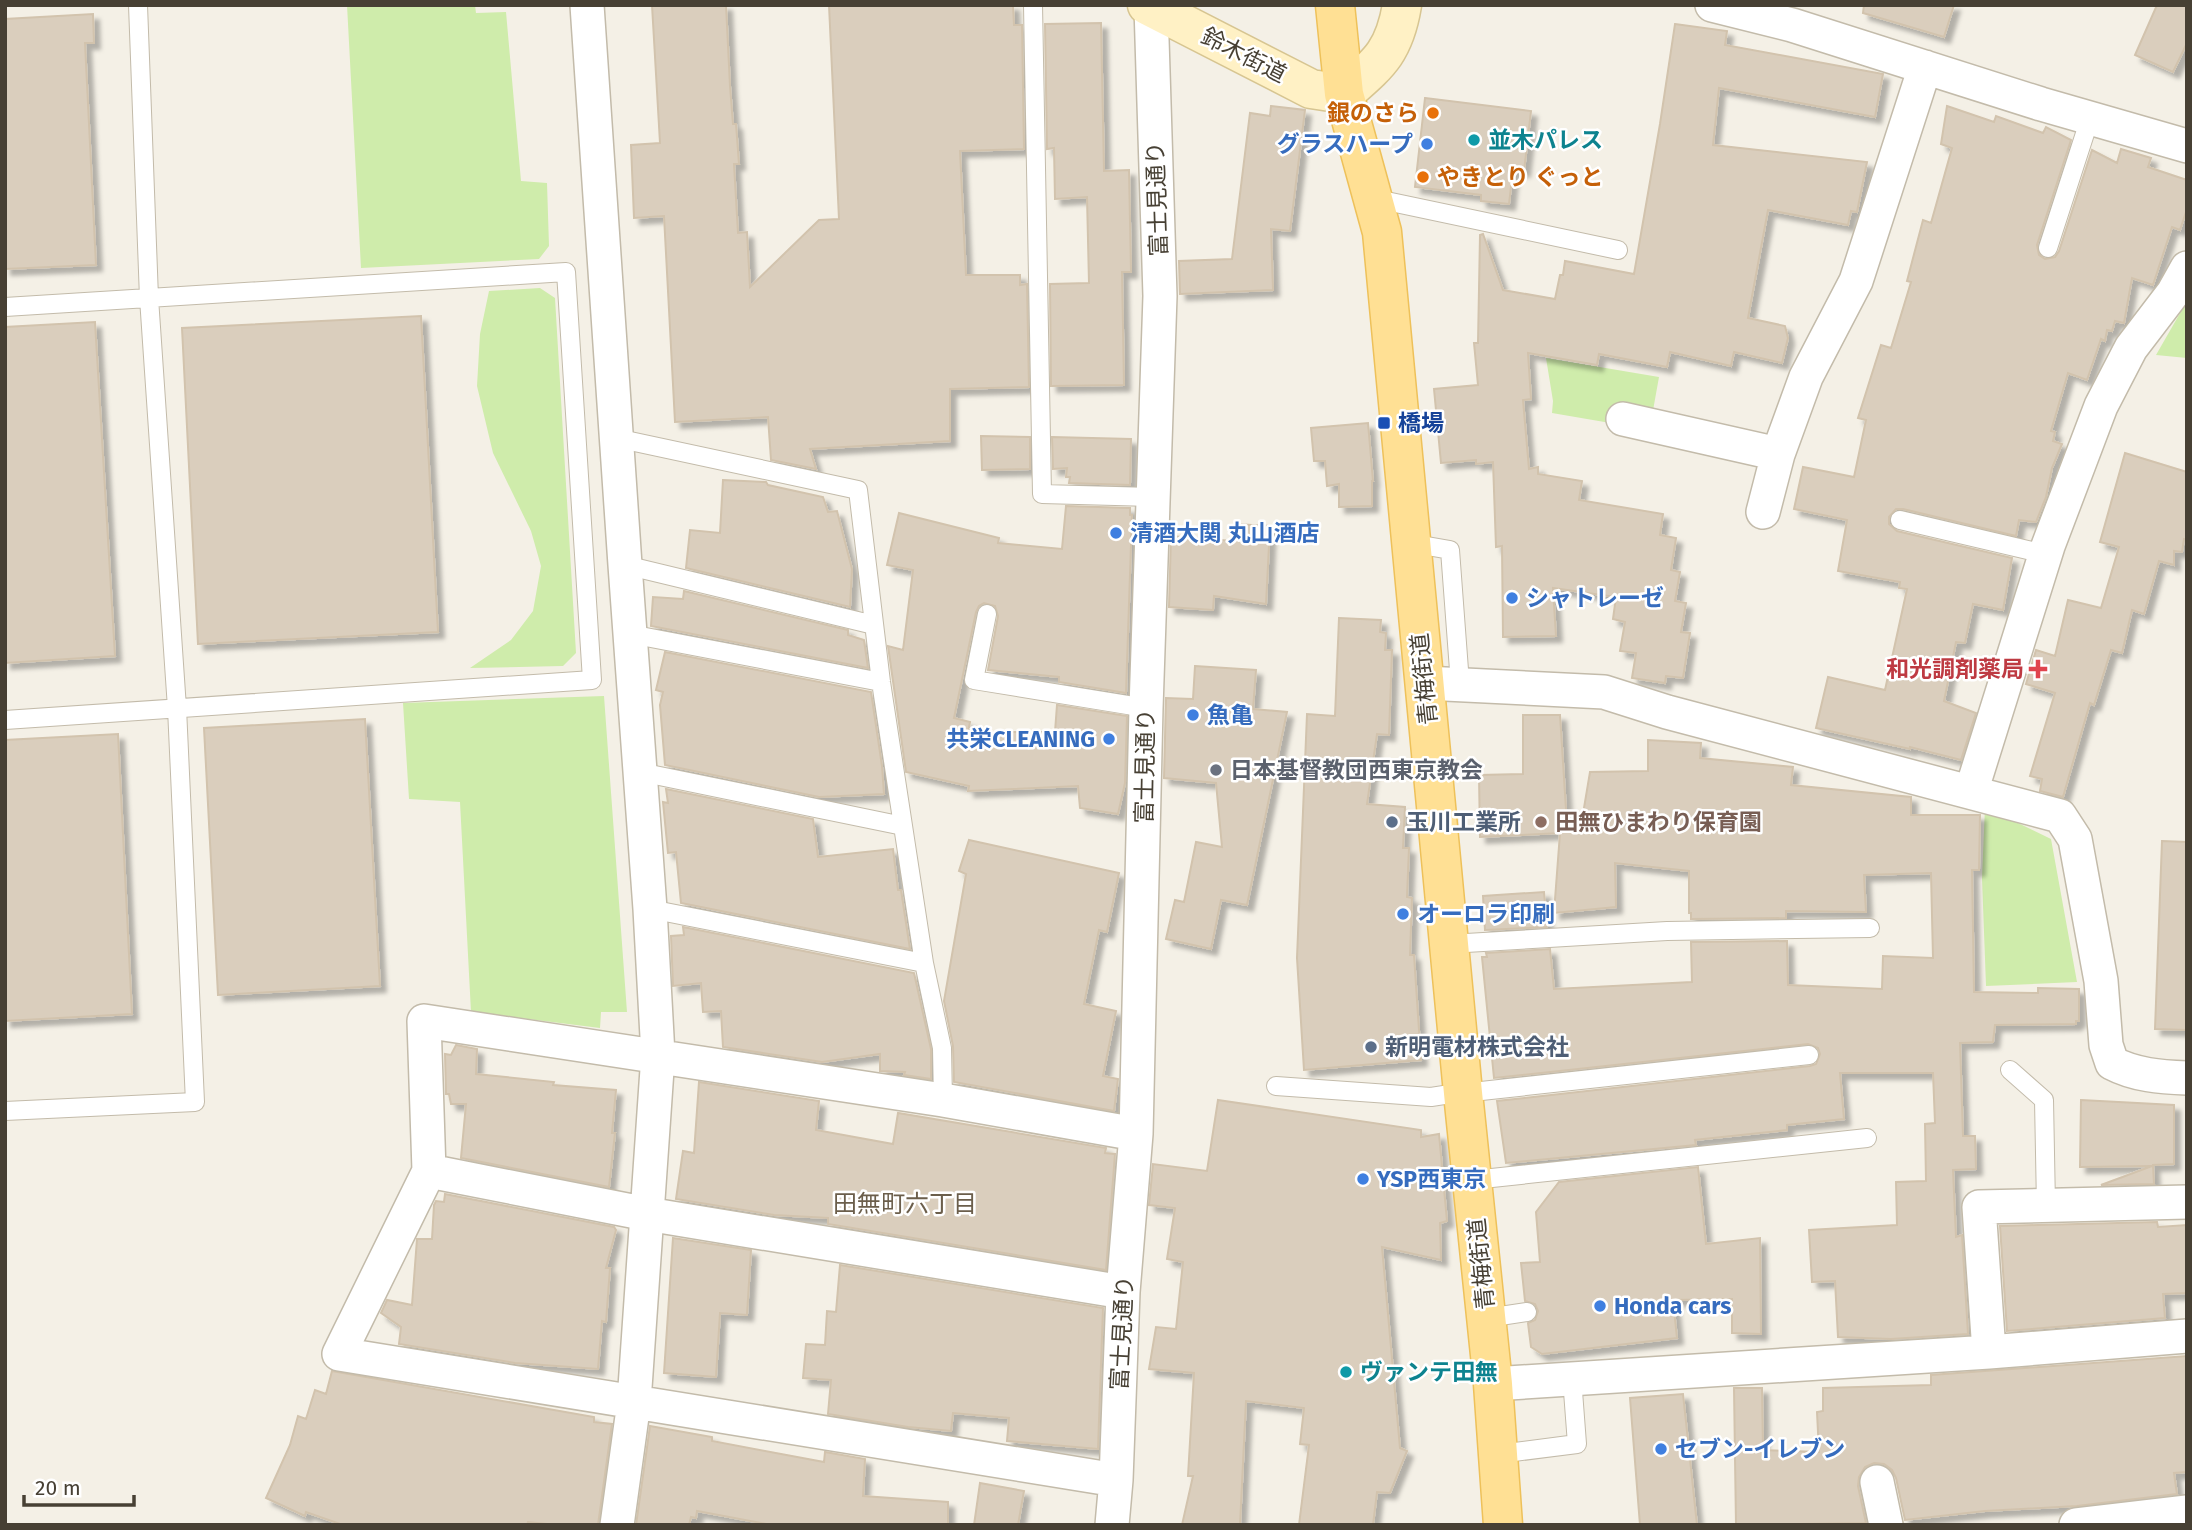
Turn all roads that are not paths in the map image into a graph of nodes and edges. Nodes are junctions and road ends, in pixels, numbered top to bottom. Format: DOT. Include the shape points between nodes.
graph roads {
  1 [pos="138,5"];
  2 [pos="586,5"];
  3 [pos="1033,5"];
  4 [pos="1335,5"];
  5 [pos="1402,5"];
  6 [pos="1712,5"];
  7 [pos="1149,6"];
  8 [pos="1925,67"];
  9 [pos="1344,94"];
  10 [pos="2090,118"];
  11 [pos="2187,146"];
  12 [pos="1372,198"];
  13 [pos="2048,248"];
  14 [pos="1618,250"];
  15 [pos="2187,268"];
  16 [pos="149,298"];
  17 [pos="5,307"];
  18 [pos="1623,419"];
  19 [pos="616,438"];
  20 [pos="1777,454"];
  21 [pos="1152,497"];
  22 [pos="1763,512"];
  23 [pos="1900,520"];
  24 [pos="2045,554"];
  25 [pos="625,565"];
  26 [pos="987,614"];
  27 [pos="874,625"];
  28 [pos="629,634"];
  29 [pos="881,682"];
  30 [pos="1442,684"];
  31 [pos="177,708"];
  32 [pos="1146,708"];
  33 [pos="5,720"];
  34 [pos="640,772"];
  35 [pos="1971,792"];
  36 [pos="903,826"];
  37 [pos="650,909"];
  38 [pos="1870,929"];
  39 [pos="1450,944"];
  40 [pos="924,963"];
  41 [pos="658,1055"];
  42 [pos="1809,1055"];
  43 [pos="2010,1070"];
  44 [pos="2187,1078"];
  45 [pos="1276,1086"];
  46 [pos="1453,1094"];
  47 [pos="943,1100"];
  48 [pos="5,1111"];
  49 [pos="1136,1134"];
  50 [pos="1867,1138"];
  51 [pos="429,1171"];
  52 [pos="1473,1180"];
  53 [pos="2187,1202"];
  54 [pos="2046,1206"];
  55 [pos="647,1214"];
  56 [pos="1124,1292"];
  57 [pos="1527,1312"];
  58 [pos="1487,1318"];
  59 [pos="2187,1336"];
  60 [pos="1989,1352"];
  61 [pos="1572,1378"];
  62 [pos="1493,1384"];
  63 [pos="634,1402"];
  64 [pos="1499,1454"];
  65 [pos="1116,1480"];
  66 [pos="1877,1482"];
  67 [pos="2187,1512"];
  68 [pos="617,1525"];
  69 [pos="1112,1525"];
  70 [pos="1503,1525"];
  71 [pos="1885,1525"];
  72 [pos="2076,1525"];
  1 -- 16 [label="lane"];
  2 -- 19 [label="street"];
  3 -- 21 [label="lane" via="1042,494"];
  4 -- 9 [label="main road, 青梅街道"];
  5 -- 9 [label="main road" via="1382,60"];
  6 -- 8 [label="street" via="1792,24"];
  7 -- 9 [label="main road, 鈴木街道" via="1311,89"];
  7 -- 21 [label="street, 富士見通り" via="1160,296"];
  8 -- 10 [label="street"];
  8 -- 20 [label="street" via="1856,281 1806,377"];
  9 -- 12 [label="main road, 青梅街道"];
  10 -- 11 [label="street"];
  10 -- 13 [label="lane"];
  12 -- 14 [label="lane"];
  12 -- 30 [label="main road, 青梅街道" via="1382,232 1410,543"];
  15 -- 24 [label="street" via="2131,348 2101,406"];
  16 -- 17 [label="lane"];
  16 -- 31 [label="lane"];
  16 -- 31 [label="lane" via="566,272 592,680"];
  18 -- 20 [label="street"];
  19 -- 25 [label="street"];
  19 -- 27 [label="lane" via="858,490"];
  20 -- 22 [label="street"];
  21 -- 32 [label="street, 富士見通り"];
  23 -- 24 [label="lane"];
  24 -- 35 [label="street"];
  25 -- 27 [label="lane"];
  25 -- 28 [label="street"];
  26 -- 32 [label="lane" via="974,680"];
  27 -- 29 [label="lane"];
  28 -- 29 [label="lane"];
  28 -- 34 [label="street"];
  29 -- 36 [label="lane"];
  30 -- 35 [label="street" via="1518,681 1604,692"];
  30 -- 39 [label="main road, 青梅街道"];
  31 -- 33 [label="lane"];
  31 -- 48 [label="lane" via="195,1102"];
  32 -- 49 [label="street, 富士見通り"];
  34 -- 36 [label="lane"];
  34 -- 37 [label="street"];
  35 -- 44 [label="street" via="2060,816 2075,839 2112,1063 2127,1071"];
  36 -- 40 [label="lane"];
  37 -- 40 [label="lane"];
  37 -- 41 [label="street"];
  38 -- 39 [label="lane" via="1667,931"];
  39 -- 46 [label="main road, 青梅街道"];
  40 -- 47 [label="lane" via="942,1048"];
  41 -- 47 [label="street"];
  41 -- 51 [label="street" via="424,1021"];
  41 -- 55 [label="street"];
  42 -- 46 [label="lane"];
  43 -- 54 [label="lane" via="2044,1100"];
  45 -- 46 [label="lane" via="1432,1097"];
  46 -- 52 [label="main road, 青梅街道"];
  47 -- 49 [label="street"];
  49 -- 56 [label="street, 富士見通り"];
  50 -- 52 [label="lane"];
  51 -- 55 [label="street"];
  51 -- 63 [label="street" via="339,1354"];
  52 -- 58 [label="main road, 青梅街道"];
  53 -- 54 [label="street"];
  54 -- 60 [label="street" via="1979,1208"];
  55 -- 56 [label="street"];
  55 -- 63 [label="street"];
  56 -- 65 [label="street, 富士見通り"];
  57 -- 58 [label="lane"];
  58 -- 62 [label="main road, 青梅街道"];
  59 -- 60 [label="street"];
  60 -- 61 [label="street"];
  61 -- 62 [label="street"];
  61 -- 64 [label="lane" via="1577,1444"];
  62 -- 64 [label="main road, 青梅街道"];
  63 -- 65 [label="street"];
  63 -- 68 [label="street"];
  64 -- 70 [label="main road, 青梅街道"];
  65 -- 69 [label="street, 富士見通り"];
  66 -- 71 [label="street"];
  67 -- 72 [label="street"];
}
